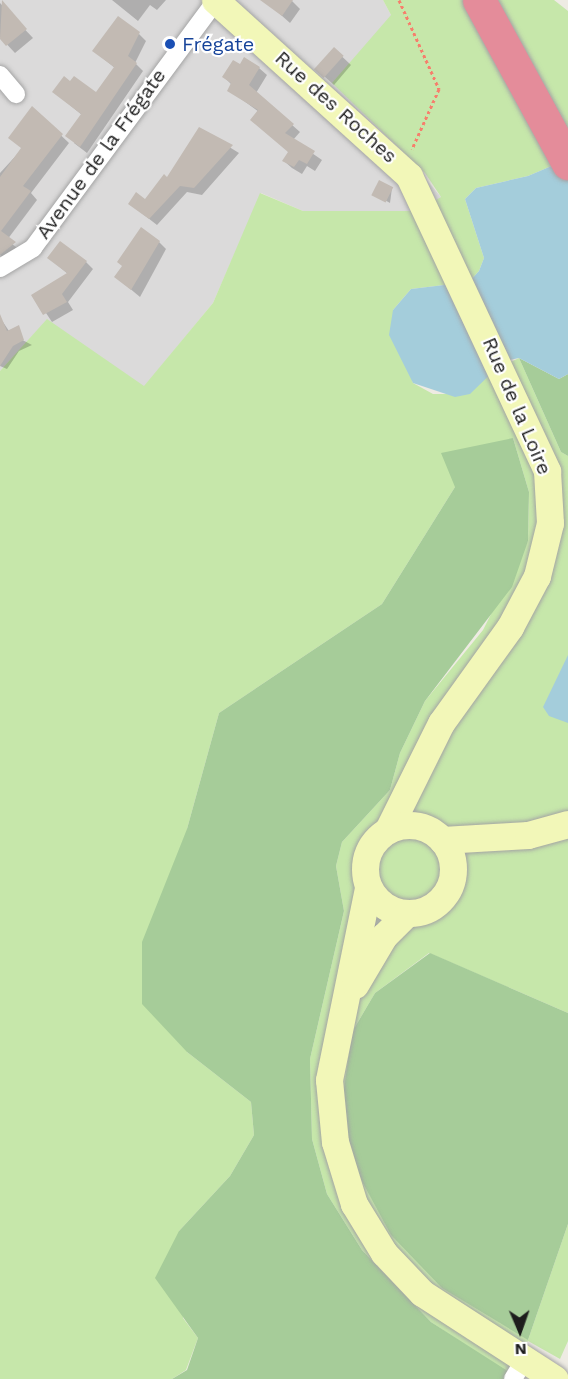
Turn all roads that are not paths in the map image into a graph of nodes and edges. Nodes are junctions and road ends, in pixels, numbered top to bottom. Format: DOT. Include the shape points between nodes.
graph roads {
  1 [pos="216,0"];
  2 [pos="479,0"];
  3 [pos="0,75"];
  4 [pos="16,94"];
  5 [pos="562,152"];
  6 [pos="422,196"];
  7 [pos="0,268"];
  8 [pos="420,766"];
  9 [pos="568,824"];
  10 [pos="388,830"];
  11 [pos="436,835"];
  12 [pos="528,835"];
  13 [pos="453,876"];
  14 [pos="368,888"];
  15 [pos="406,914"];
  16 [pos="348,998"];
  17 [pos="518,1370"];
  18 [pos="555,1379"];
  1 -- 6 [label="street, Rue des Roches" via="398,163"];
  1 -- 7 [label="street, Avenue de la Frégate" via="33,248"];
  2 -- 5 [label="highway"];
  3 -- 4 [label="street"];
  6 -- 8 [label="street, Rue de la Loire" via="547,471 547,548 510,627 441,723"];
  8 -- 10 [label="street, Rue de la Loire"];
  8 -- 11 [label="street"];
  9 -- 12 [label="street"];
  10 -- 11 [label="street" via="409,825"];
  10 -- 14 [label="street" via="366,858"];
  11 -- 12 [label="street"];
  11 -- 13 [label="street" via="453,861"];
  12 -- 13 [label="street"];
  13 -- 15 [label="street" via="440,901"];
  14 -- 15 [label="street" via="386,908"];
  14 -- 16 [label="street"];
  15 -- 16 [label="street" via="384,936"];
  16 -- 17 [label="street" via="334,1047 330,1090 335,1142 354,1204 384,1253 422,1293"];
  17 -- 18 [label="street"];
}
